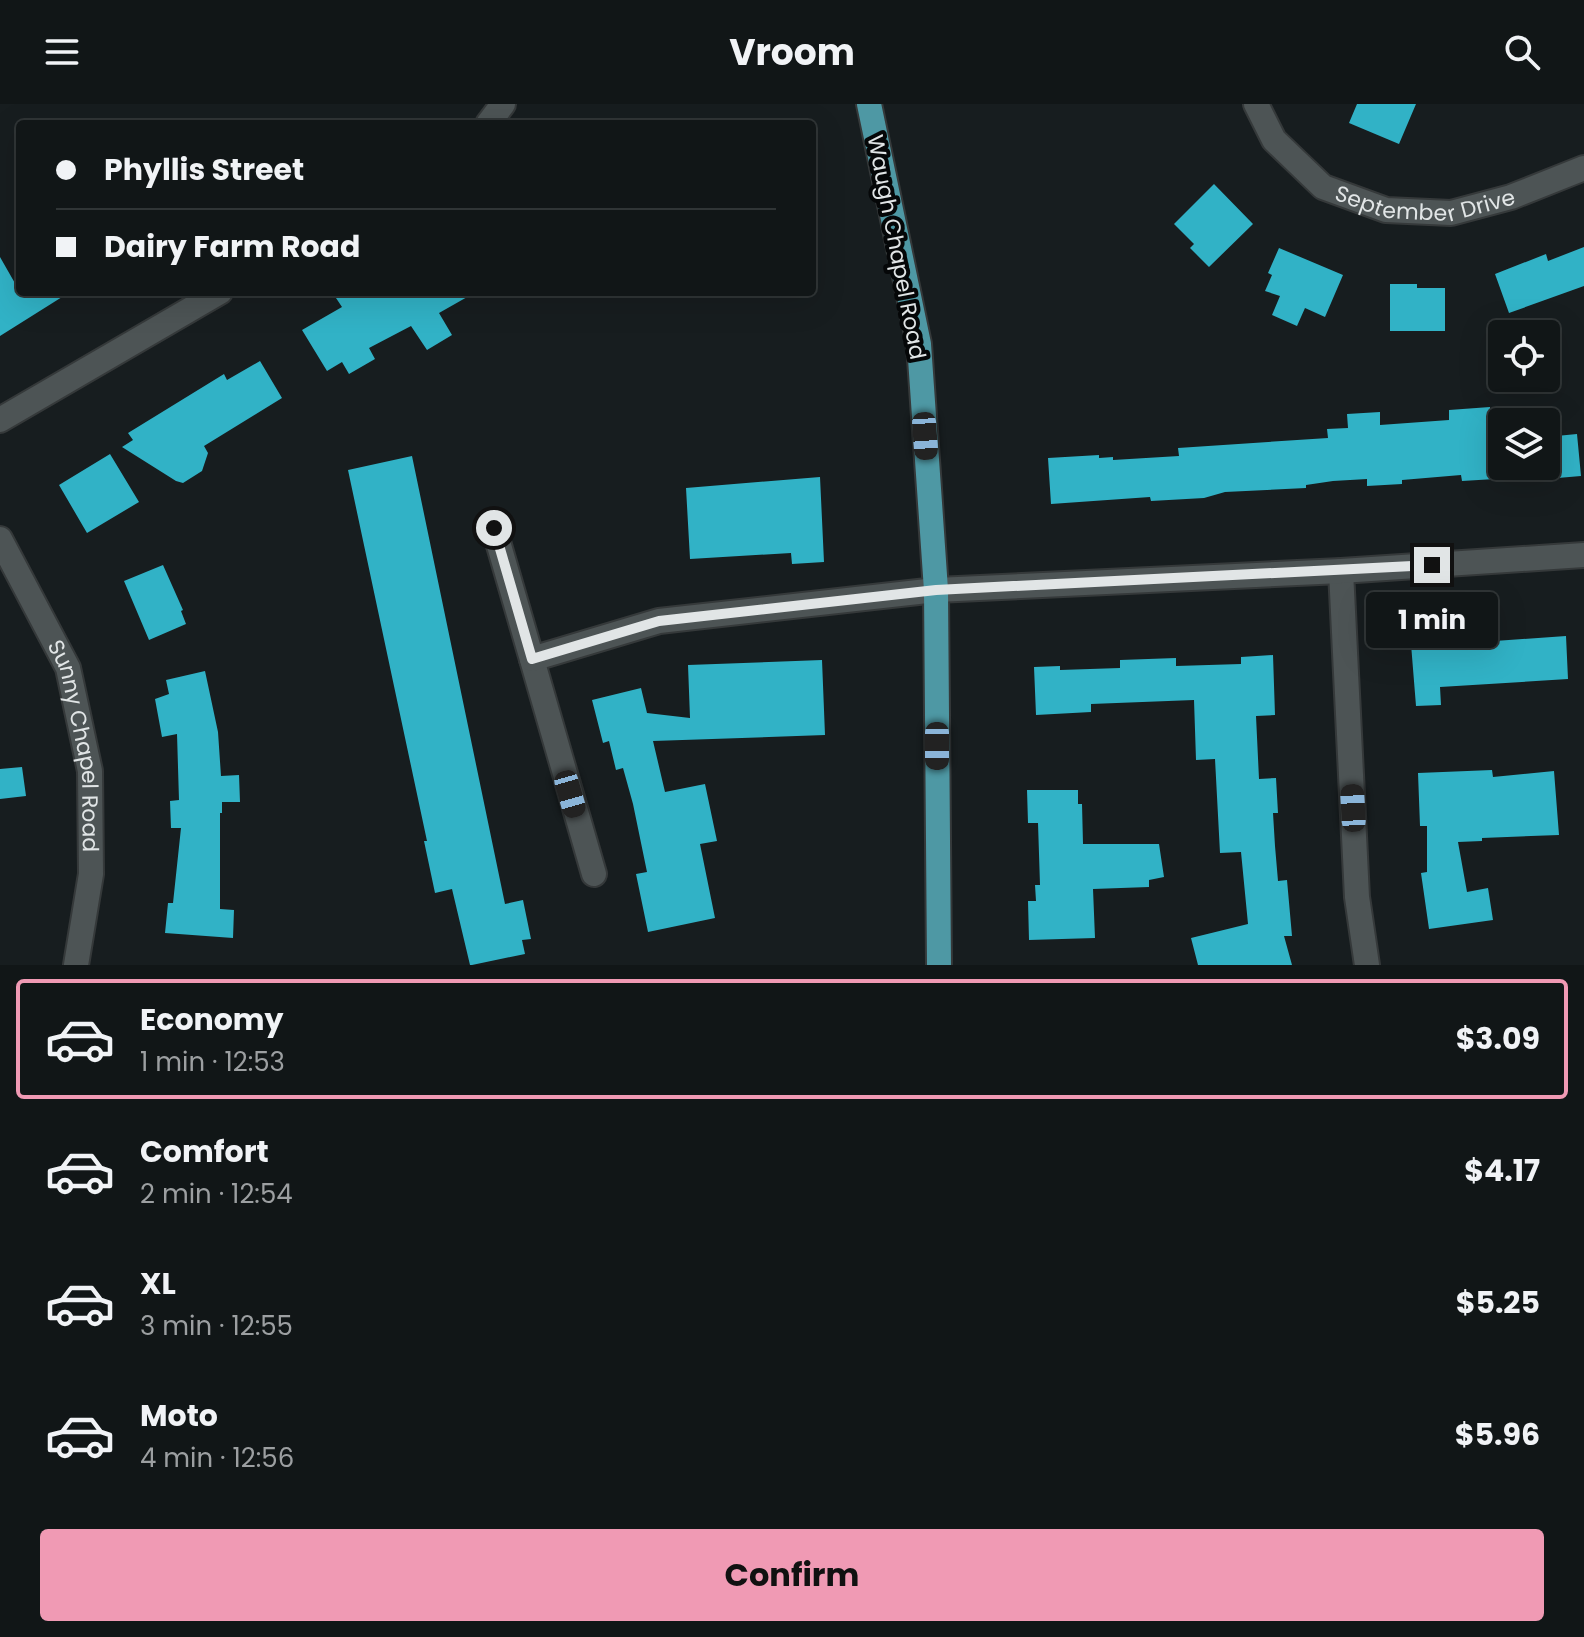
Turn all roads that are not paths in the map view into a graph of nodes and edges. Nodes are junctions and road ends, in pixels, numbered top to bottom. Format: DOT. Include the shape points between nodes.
graph roads {
  1 [pos="869,104"];
  2 [pos="1256,104"];
  3 [pos="1584,168"];
  4 [pos="213,296"];
  5 [pos="0,420"];
  6 [pos="494,528"];
  7 [pos="0,539"];
  8 [pos="1584,555"];
  9 [pos="1341,571"];
  10 [pos="936,590"];
  11 [pos="532,659"];
  12 [pos="594,874"];
  13 [pos="76,965"];
  14 [pos="939,965"];
  15 [pos="1367,965"];
  1 -- 10 [label="main road, Waugh Chapel Road" via="919,344"];
  2 -- 3 [label="street, September Drive" via="1274,140 1323,187 1386,210 1451,213 1511,197"];
  4 -- 5 [label="street"];
  6 -- 11 [label="street"];
  7 -- 13 [label="street, Sunny Chapel Road" via="68,668 90,771 91,874"];
  8 -- 9 [label="street"];
  9 -- 10 [label="street"];
  9 -- 15 [label="street" via="1357,897"];
  10 -- 11 [label="street" via="659,621"];
  10 -- 14 [label="main road, Waugh Chapel Road"];
  11 -- 12 [label="street"];
}
